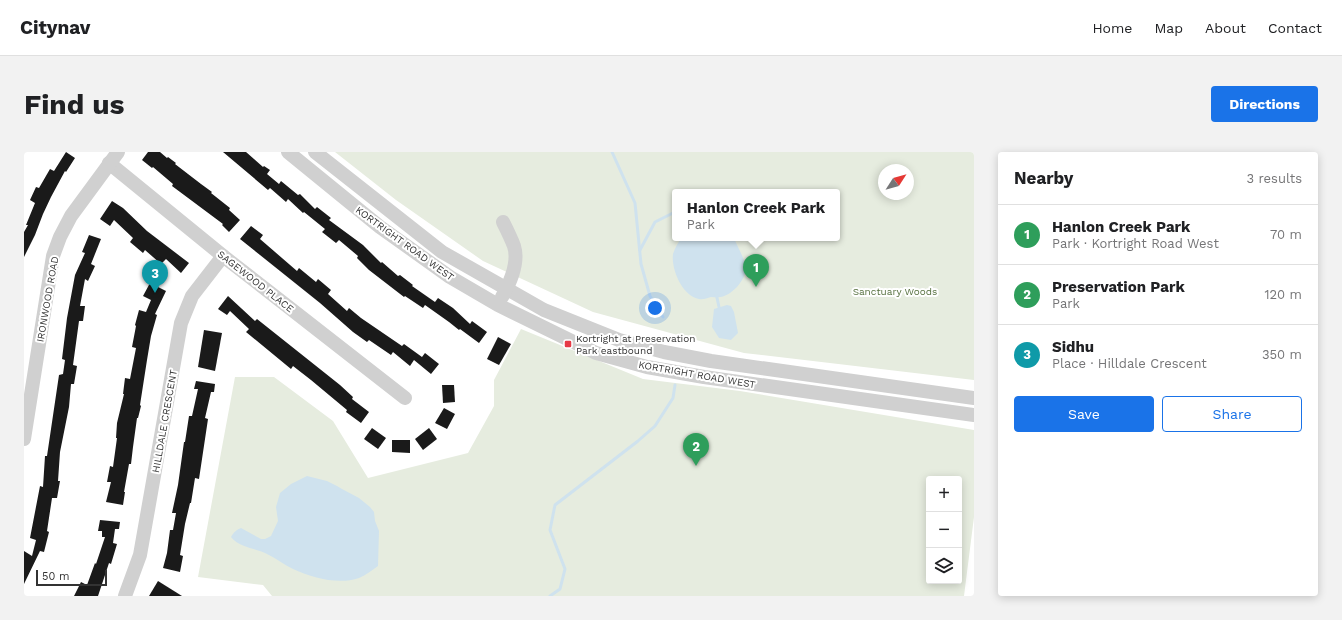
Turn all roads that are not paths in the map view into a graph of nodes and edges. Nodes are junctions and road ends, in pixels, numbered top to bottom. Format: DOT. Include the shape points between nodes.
graph roads {
  1 [pos="118,152"];
  2 [pos="288,152"];
  3 [pos="315,152"];
  4 [pos="109,163"];
  5 [pos="503,222"];
  6 [pos="224,256"];
  7 [pos="506,290"];
  8 [pos="498,305"];
  9 [pos="405,398"];
  10 [pos="974,398"];
  11 [pos="974,415"];
  12 [pos="24,439"];
  13 [pos="125,596"];
  1 -- 4 [label="street, IRONWOOD ROAD"];
  2 -- 8 [label="street, KORTRIGHT ROAD WEST" via="380,228 450,277"];
  3 -- 7 [label="street, KORTRIGHT ROAD WEST" via="442,252"];
  4 -- 6 [label="street, SAGEWOOD PLACE"];
  4 -- 12 [label="street, IRONWOOD ROAD" via="71,216 53,256"];
  5 -- 7 [label="street" via="514,247 516,263"];
  6 -- 9 [label="street, SAGEWOOD PLACE"];
  6 -- 13 [label="street, HILLDALE CRESCENT" via="192,296 181,323 140,555"];
  7 -- 8 [label="street"];
  7 -- 10 [label="street, KORTRIGHT ROAD WEST" via="544,310 619,340 664,352 711,361"];
  8 -- 11 [label="street, KORTRIGHT ROAD WEST" via="596,353 646,367"];
}
